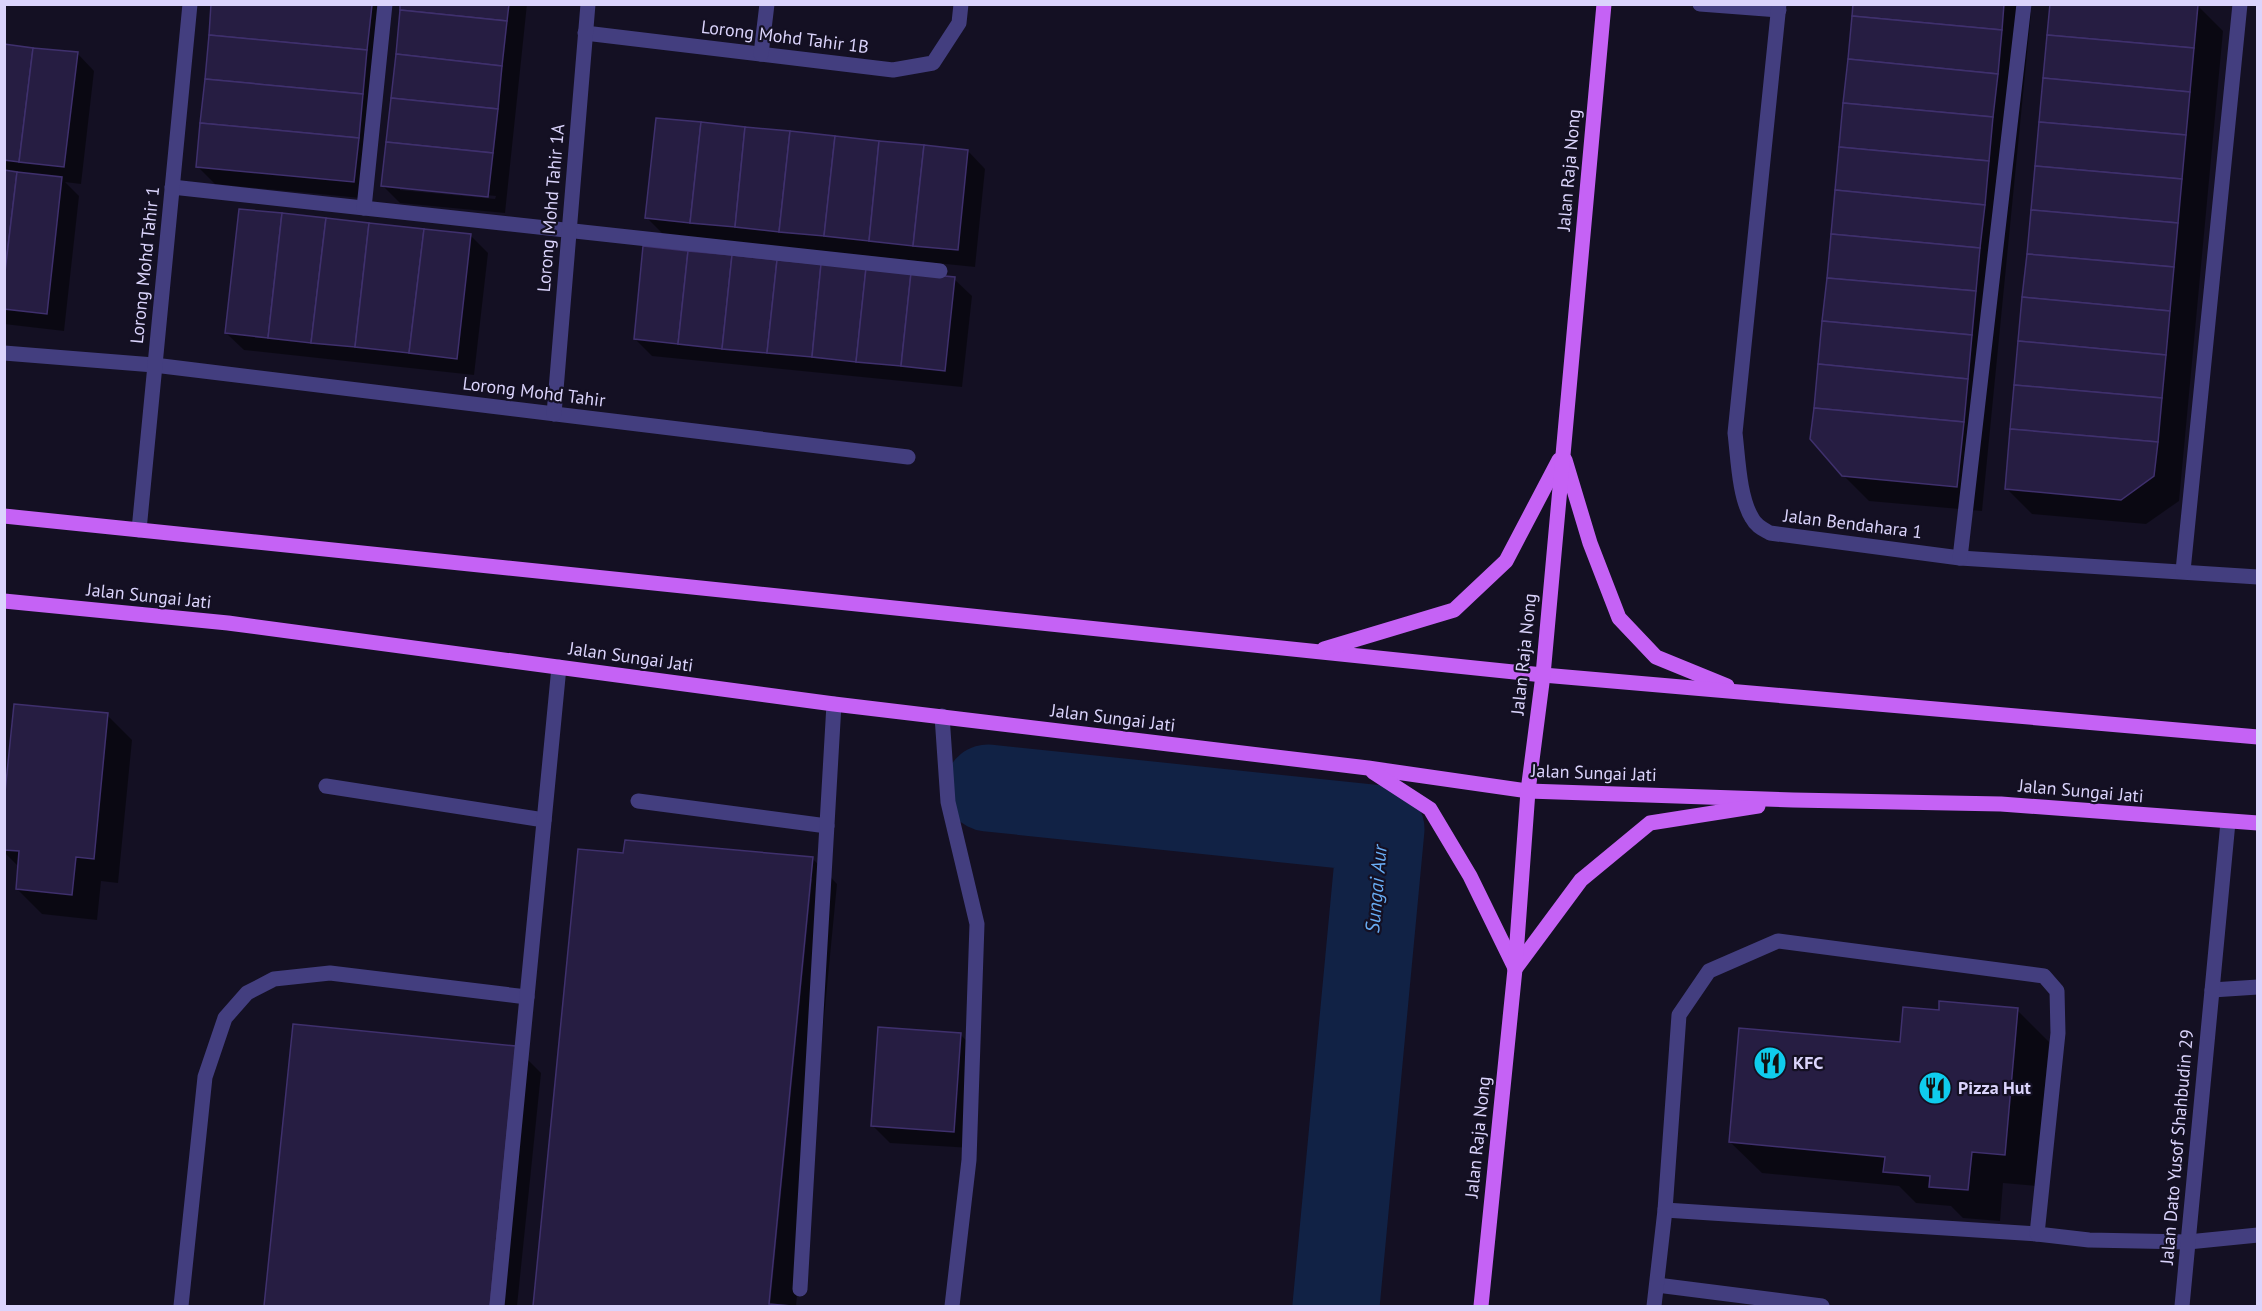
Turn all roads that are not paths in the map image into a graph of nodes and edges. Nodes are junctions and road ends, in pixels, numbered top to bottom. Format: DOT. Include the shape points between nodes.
graph roads {
  1 [pos="190,4"];
  2 [pos="385,4"];
  3 [pos="588,4"];
  4 [pos="767,4"];
  5 [pos="961,4"];
  6 [pos="1604,4"];
  7 [pos="1700,4"];
  8 [pos="2024,4"];
  9 [pos="2240,4"];
  10 [pos="1779,7"];
  11 [pos="585,33"];
  12 [pos="761,54"];
  13 [pos="172,187"];
  14 [pos="364,208"];
  15 [pos="569,230"];
  16 [pos="940,271"];
  17 [pos="4,353"];
  18 [pos="154,365"];
  19 [pos="554,414"];
  20 [pos="1563,452"];
  21 [pos="908,457"];
  22 [pos="4,516"];
  23 [pos="139,530"];
  24 [pos="1960,558"];
  25 [pos="2183,571"];
  26 [pos="2258,577"];
  27 [pos="4,601"];
  28 [pos="1315,651"];
  29 [pos="559,667"];
  30 [pos="1543,675"];
  31 [pos="1742,692"];
  32 [pos="834,704"];
  33 [pos="942,716"];
  34 [pos="2258,737"];
  35 [pos="1368,768"];
  36 [pos="326,786"];
  37 [pos="1528,791"];
  38 [pos="1793,800"];
  39 [pos="638,801"];
  40 [pos="544,820"];
  41 [pos="2228,822"];
  42 [pos="2258,823"];
  43 [pos="827,826"];
  44 [pos="1515,969"];
  45 [pos="2258,987"];
  46 [pos="2211,990"];
  47 [pos="527,997"];
  48 [pos="1665,1210"];
  49 [pos="2037,1234"];
  50 [pos="2258,1235"];
  51 [pos="2188,1242"];
  52 [pos="1656,1286"];
  53 [pos="800,1289"];
  54 [pos="181,1306"];
  55 [pos="497,1306"];
  56 [pos="952,1306"];
  57 [pos="1481,1306"];
  58 [pos="1654,1306"];
  59 [pos="1822,1306"];
  60 [pos="2181,1306"];
  1 -- 13 [label="street, Lorong Mohd Tahir 1"];
  2 -- 14 [label="street"];
  3 -- 11 [label="street, Lorong Mohd Tahir 1A"];
  4 -- 12 [label="street"];
  5 -- 12 [label="street, Lorong Mohd Tahir 1B" via="959,23 933,63 893,70"];
  6 -- 20 [label="main road, Jalan Raja Nong"];
  7 -- 10 [label="street"];
  8 -- 24 [label="street"];
  9 -- 25 [label="street"];
  10 -- 24 [label="street, Jalan Bendahara 1" via="1735,433 1748,510 1758,527 1770,533"];
  11 -- 12 [label="street, Lorong Mohd Tahir 1B"];
  11 -- 15 [label="street, Lorong Mohd Tahir 1A"];
  13 -- 14 [label="street"];
  13 -- 18 [label="street, Lorong Mohd Tahir 1"];
  14 -- 15 [label="street"];
  15 -- 16 [label="street"];
  15 -- 19 [label="street, Lorong Mohd Tahir 1A"];
  17 -- 18 [label="street, Lorong Mohd Tahir"];
  18 -- 19 [label="street, Lorong Mohd Tahir"];
  18 -- 23 [label="street, Lorong Mohd Tahir 1"];
  19 -- 21 [label="street, Lorong Mohd Tahir"];
  20 -- 28 [label="main road" via="1506,561 1454,610"];
  20 -- 30 [label="main road, Jalan Raja Nong"];
  20 -- 31 [label="main road" via="1590,543 1619,618 1656,657"];
  22 -- 23 [label="main road"];
  23 -- 28 [label="main road"];
  24 -- 25 [label="street, Jalan Bendahara 1"];
  25 -- 26 [label="street, Jalan Bendahara 1"];
  27 -- 29 [label="main road, Jalan Sungai Jati" via="228,623"];
  28 -- 30 [label="main road"];
  29 -- 32 [label="main road, Jalan Sungai Jati"];
  29 -- 40 [label="street"];
  30 -- 31 [label="main road"];
  30 -- 37 [label="main road, Jalan Raja Nong"];
  31 -- 34 [label="main road"];
  32 -- 33 [label="main road, Jalan Sungai Jati"];
  32 -- 43 [label="street"];
  33 -- 35 [label="main road, Jalan Sungai Jati"];
  33 -- 56 [label="street" via="948,802 977,924 969,1160"];
  35 -- 37 [label="main road, Jalan Sungai Jati"];
  35 -- 44 [label="main road" via="1430,809 1470,876"];
  36 -- 40 [label="street"];
  37 -- 38 [label="main road, Jalan Sungai Jati"];
  37 -- 44 [label="main road, Jalan Raja Nong"];
  38 -- 41 [label="main road, Jalan Sungai Jati" via="2001,804"];
  38 -- 44 [label="main road" via="1650,823 1581,880"];
  39 -- 43 [label="street"];
  40 -- 47 [label="street"];
  41 -- 42 [label="main road, Jalan Sungai Jati"];
  41 -- 46 [label="street, Jalan Dato Yusof Shahbudin 29"];
  43 -- 53 [label="street"];
  44 -- 57 [label="main road, Jalan Raja Nong"];
  45 -- 46 [label="street"];
  46 -- 51 [label="street, Jalan Dato Yusof Shahbudin 29"];
  47 -- 54 [label="street" via="330,973 274,979 247,993 225,1018 204,1077"];
  47 -- 55 [label="street"];
  48 -- 49 [label="street"];
  48 -- 49 [label="street" via="1679,1015 1709,971 1778,940 2044,976 2057,991 2058,1033"];
  48 -- 52 [label="street"];
  49 -- 51 [label="street" via="2089,1240"];
  50 -- 51 [label="street"];
  51 -- 60 [label="street, Jalan Dato Yusof Shahbudin 29"];
  52 -- 58 [label="street"];
  52 -- 59 [label="street"];
}
